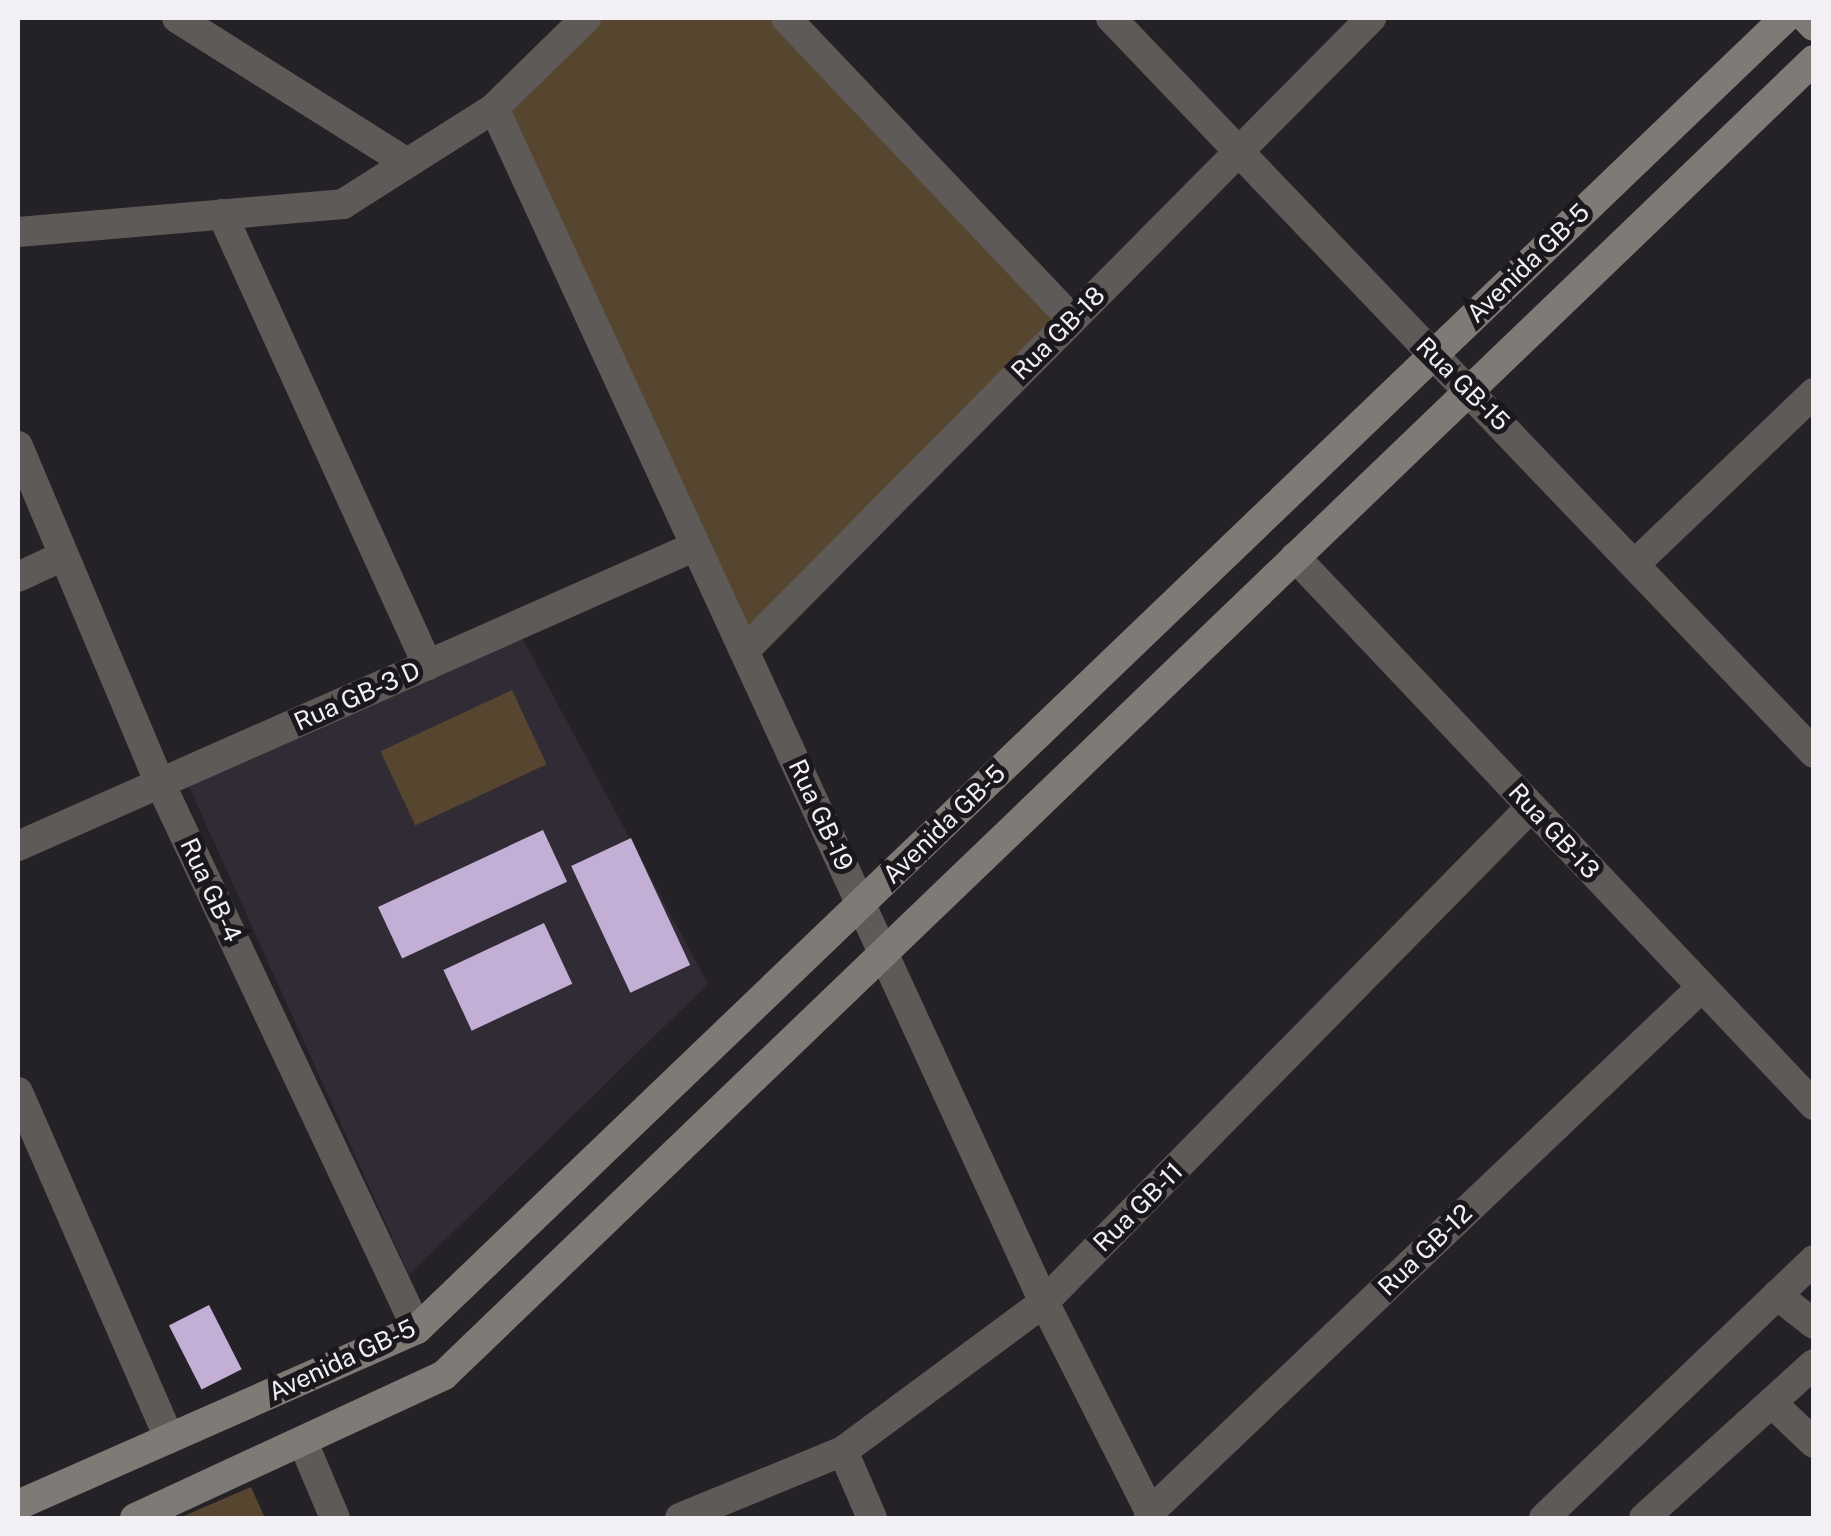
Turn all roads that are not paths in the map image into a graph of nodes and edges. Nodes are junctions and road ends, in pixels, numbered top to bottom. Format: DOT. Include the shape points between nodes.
graph roads {
  1 [pos="177,18"];
  2 [pos="586,18"];
  3 [pos="786,18"];
  4 [pos="1112,18"];
  5 [pos="1371,18"];
  6 [pos="1786,18"];
  7 [pos="1806,18"];
  8 [pos="1814,26"];
  9 [pos="1814,60"];
  10 [pos="494,108"];
  11 [pos="1240,149"];
  12 [pos="407,163"];
  13 [pos="222,214"];
  14 [pos="18,232"];
  15 [pos="1072,319"];
  16 [pos="1432,354"];
  17 [pos="1470,389"];
  18 [pos="1813,393"];
  19 [pos="18,446"];
  20 [pos="696,546"];
  21 [pos="64,556"];
  22 [pos="1295,557"];
  23 [pos="1635,564"];
  24 [pos="18,577"];
  25 [pos="744,650"];
  26 [pos="428,665"];
  27 [pos="1814,753"];
  28 [pos="160,783"];
  29 [pos="1531,807"];
  30 [pos="18,846"];
  31 [pos="862,903"];
  32 [pos="884,951"];
  33 [pos="1702,987"];
  34 [pos="18,1092"];
  35 [pos="1814,1105"];
  36 [pos="1814,1260"];
  37 [pos="1777,1295"];
  38 [pos="1044,1302"];
  39 [pos="1814,1324"];
  40 [pos="417,1329"];
  41 [pos="1814,1364"];
  42 [pos="1772,1403"];
  43 [pos="169,1438"];
  44 [pos="303,1442"];
  45 [pos="1814,1443"];
  46 [pos="843,1450"];
  47 [pos="18,1504"];
  48 [pos="1151,1516"];
  49 [pos="135,1518"];
  50 [pos="335,1518"];
  51 [pos="680,1518"];
  52 [pos="872,1518"];
  53 [pos="1544,1518"];
  54 [pos="1644,1518"];
  1 -- 12 [label="street"];
  2 -- 10 [label="street"];
  3 -- 15 [label="street"];
  4 -- 11 [label="street, Rua GB-15"];
  5 -- 11 [label="street, Rua GB-18"];
  6 -- 16 [label="street, Avenida GB-5"];
  7 -- 8 [label="street"];
  9 -- 17 [label="street, Avenida GB-5"];
  10 -- 12 [label="street"];
  10 -- 20 [label="street, Rua GB-19"];
  11 -- 15 [label="street, Rua GB-18"];
  11 -- 16 [label="street, Rua GB-15"];
  12 -- 13 [label="street" via="343,204"];
  13 -- 14 [label="street"];
  13 -- 26 [label="street"];
  15 -- 25 [label="street, Rua GB-18"];
  16 -- 17 [label="street, Rua GB-15"];
  16 -- 31 [label="street, Avenida GB-5"];
  17 -- 22 [label="street, Avenida GB-5"];
  17 -- 23 [label="street, Rua GB-15"];
  18 -- 23 [label="street"];
  19 -- 21 [label="street, Rua GB-4"];
  20 -- 25 [label="street, Rua GB-19"];
  20 -- 26 [label="street, Rua GB-3 D"];
  21 -- 24 [label="street"];
  21 -- 28 [label="street, Rua GB-4"];
  22 -- 29 [label="street, Rua GB-13"];
  22 -- 32 [label="street, Avenida GB-5"];
  23 -- 27 [label="street, Rua GB-15"];
  25 -- 31 [label="street, Rua GB-19"];
  26 -- 28 [label="street, Rua GB-3 D"];
  28 -- 30 [label="street, Rua GB-3 D"];
  28 -- 40 [label="street, Rua GB-4"];
  29 -- 33 [label="street, Rua GB-13"];
  29 -- 38 [label="street, Rua GB-11"];
  31 -- 32 [label="street, Rua GB-19"];
  31 -- 40 [label="street, Avenida GB-5"];
  32 -- 38 [label="street, Rua GB-19"];
  32 -- 44 [label="street, Avenida GB-5" via="444,1375"];
  33 -- 35 [label="street, Rua GB-13"];
  33 -- 48 [label="street, Rua GB-12"];
  34 -- 43 [label="street"];
  36 -- 37 [label="street"];
  37 -- 39 [label="street"];
  37 -- 53 [label="street"];
  38 -- 46 [label="street, Rua GB-11"];
  38 -- 48 [label="street, Rua GB-19"];
  40 -- 43 [label="street, Avenida GB-5"];
  41 -- 42 [label="street"];
  42 -- 45 [label="street"];
  42 -- 54 [label="street"];
  43 -- 47 [label="street, Avenida GB-5"];
  44 -- 49 [label="street, Avenida GB-5"];
  44 -- 50 [label="street"];
  46 -- 51 [label="street, Rua GB-11"];
  46 -- 52 [label="street"];
}
